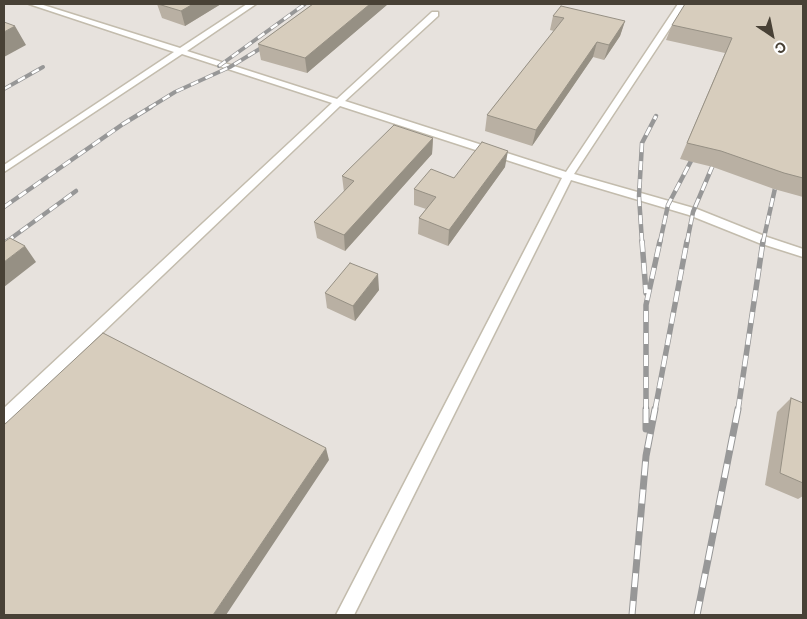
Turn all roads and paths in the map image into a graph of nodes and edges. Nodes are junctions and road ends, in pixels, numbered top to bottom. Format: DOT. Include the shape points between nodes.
graph roads {
  1 [pos="33,4"];
  2 [pos="252,4"];
  3 [pos="682,4"];
  4 [pos="435,14"];
  5 [pos="180,51"];
  6 [pos="339,102"];
  7 [pos="4,169"];
  8 [pos="568,176"];
  9 [pos="803,253"];
  10 [pos="4,416"];
  11 [pos="345,615"];
  1 -- 5 [label="lane"];
  2 -- 5 [label="lane"];
  3 -- 8 [label="lane"];
  4 -- 6 [label="lane"];
  5 -- 6 [label="lane"];
  5 -- 7 [label="lane"];
  6 -- 8 [label="lane"];
  6 -- 10 [label="lane"];
  8 -- 9 [label="lane" via="693,212"];
  8 -- 11 [label="lane"];
}
